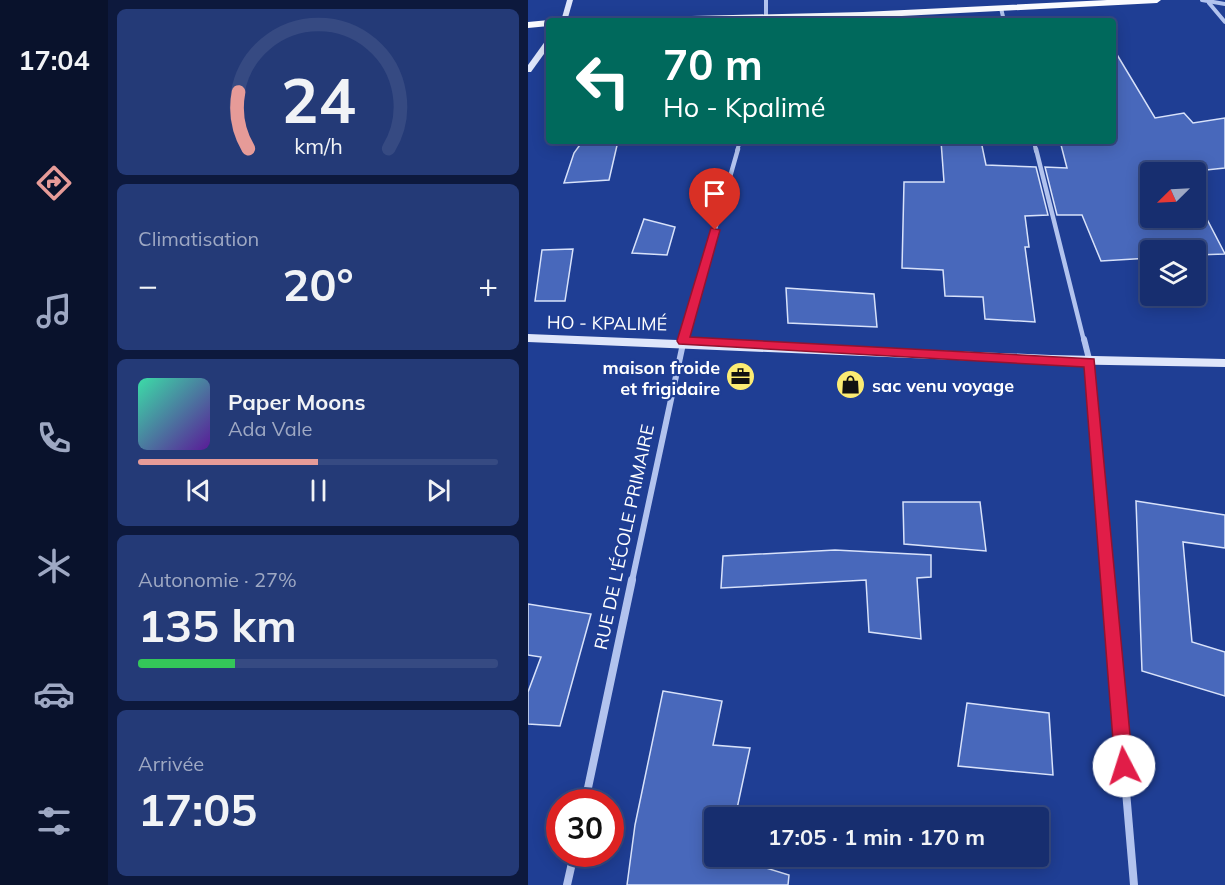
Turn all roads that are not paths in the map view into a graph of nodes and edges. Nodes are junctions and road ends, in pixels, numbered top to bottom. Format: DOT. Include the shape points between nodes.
graph roads {
  1 [pos="570,0"];
  2 [pos="766,0"];
  3 [pos="1157,0"];
  4 [pos="1202,0"];
  5 [pos="1209,3"];
  6 [pos="1225,4"];
  7 [pos="1001,8"];
  8 [pos="565,18"];
  9 [pos="772,18"];
  10 [pos="1003,18"];
  11 [pos="1225,22"];
  12 [pos="546,23"];
  13 [pos="528,25"];
  14 [pos="546,46"];
  15 [pos="528,70"];
  16 [pos="739,144"];
  17 [pos="1035,144"];
  18 [pos="528,338"];
  19 [pos="683,341"];
  20 [pos="1090,363"];
  21 [pos="1225,363"];
  22 [pos="588,789"];
  23 [pos="571,867"];
  24 [pos="567,885"];
  25 [pos="1134,885"];
  1 -- 8 [label="main road"];
  2 -- 9 [label="street"];
  3 -- 7 [label="main road"];
  4 -- 5 [label="street"];
  5 -- 6 [label="street"];
  5 -- 11 [label="street"];
  7 -- 9 [label="main road"];
  7 -- 10 [label="street"];
  12 -- 13 [label="main road"];
  14 -- 15 [label="main road"];
  16 -- 19 [label="street, RUE DE L'ÉCOLE PRIMAIRE"];
  17 -- 20 [label="street"];
  18 -- 19 [label="main road, HO - KPALIMÉ"];
  19 -- 20 [label="main road, HO - KPALIMÉ"];
  19 -- 22 [label="street, RUE DE L'ÉCOLE PRIMAIRE"];
  20 -- 21 [label="main road, HO - KPALIMÉ"];
  20 -- 25 [label="street"];
  23 -- 24 [label="street"];
}
